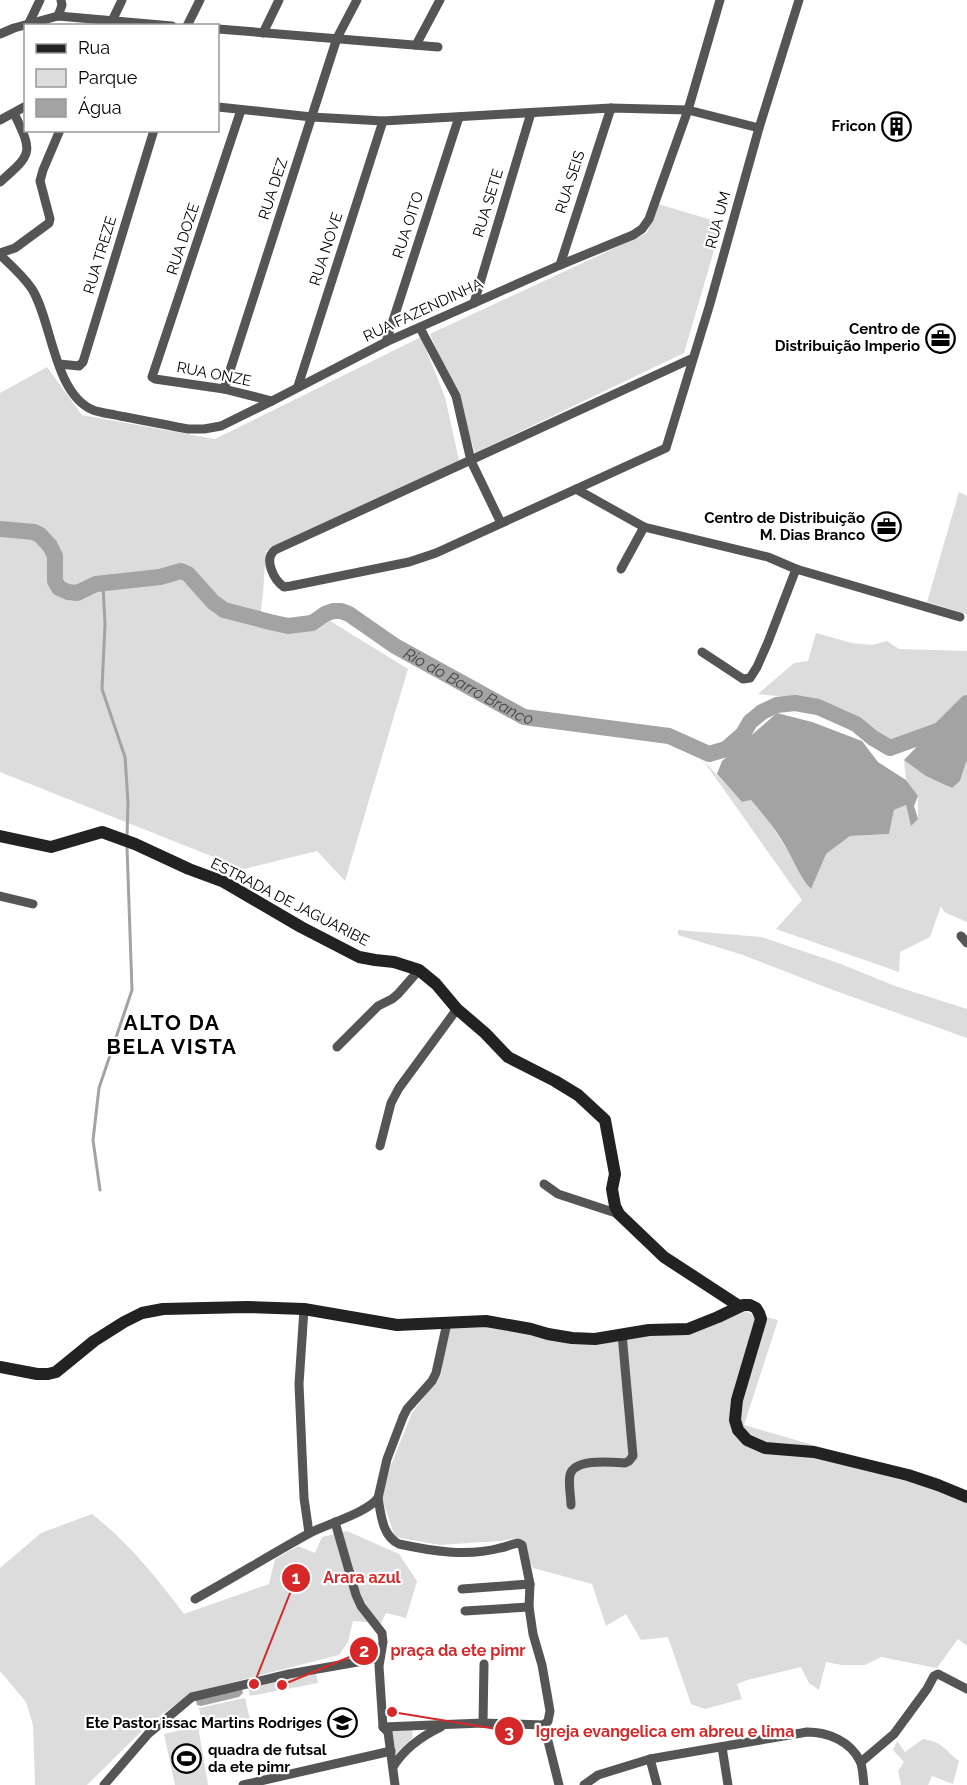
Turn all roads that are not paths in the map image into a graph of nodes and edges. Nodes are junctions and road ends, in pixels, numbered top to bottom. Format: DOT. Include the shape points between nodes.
graph roads {
  1 [pos="40,0"];
  2 [pos="61,0"];
  3 [pos="122,0"];
  4 [pos="201,0"];
  5 [pos="279,0"];
  6 [pos="357,0"];
  7 [pos="440,0"];
  8 [pos="720,0"];
  9 [pos="799,0"];
  10 [pos="58,16"];
  11 [pos="112,21"];
  12 [pos="29,23"];
  13 [pos="148,24"];
  14 [pos="188,24"];
  15 [pos="24,25"];
  16 [pos="219,29"];
  17 [pos="263,33"];
  18 [pos="0,34"];
  19 [pos="337,39"];
  20 [pos="416,45"];
  21 [pos="438,47"];
  22 [pos="24,107"];
  23 [pos="219,107"];
  24 [pos="611,108"];
  25 [pos="241,110"];
  26 [pos="688,110"];
  27 [pos="14,113"];
  28 [pos="531,113"];
  29 [pos="312,117"];
  30 [pos="459,117"];
  31 [pos="0,120"];
  32 [pos="383,121"];
  33 [pos="759,128"];
  34 [pos="59,132"];
  35 [pos="153,132"];
  36 [pos="0,182"];
  37 [pos="0,254"];
  38 [pos="560,265"];
  39 [pos="474,303"];
  40 [pos="420,328"];
  41 [pos="386,342"];
  42 [pos="693,358"];
  43 [pos="59,364"];
  44 [pos="152,377"];
  45 [pos="298,386"];
  46 [pos="224,389"];
  47 [pos="272,401"];
  48 [pos="471,461"];
  49 [pos="576,489"];
  50 [pos="501,523"];
  51 [pos="644,527"];
  52 [pos="796,568"];
  53 [pos="621,569"];
  54 [pos="960,617"];
  55 [pos="702,652"];
  56 [pos="0,836"];
  57 [pos="0,896"];
  58 [pos="33,904"];
  59 [pos="419,970"];
  60 [pos="457,1009"];
  61 [pos="337,1047"];
  62 [pos="380,1146"];
  63 [pos="544,1184"];
  64 [pos="619,1215"];
  65 [pos="739,1306"];
  66 [pos="304,1309"];
  67 [pos="447,1323"];
  68 [pos="622,1334"];
  69 [pos="0,1367"];
  70 [pos="967,1497"];
  71 [pos="378,1498"];
  72 [pos="571,1505"];
  73 [pos="335,1522"];
  74 [pos="309,1533"];
  75 [pos="530,1584"];
  76 [pos="462,1589"];
  77 [pos="195,1599"];
  78 [pos="529,1607"];
  79 [pos="465,1611"];
  80 [pos="380,1662"];
  81 [pos="484,1664"];
  82 [pos="967,1689"];
  83 [pos="483,1723"];
  84 [pos="445,1725"];
  85 [pos="544,1725"];
  86 [pos="383,1727"];
  87 [pos="722,1747"];
  88 [pos="391,1751"];
  89 [pos="650,1760"];
  90 [pos="861,1762"];
  91 [pos="393,1767"];
  92 [pos="104,1785"];
  93 [pos="243,1785"];
  94 [pos="395,1785"];
  95 [pos="560,1785"];
  96 [pos="584,1785"];
  97 [pos="657,1785"];
  98 [pos="728,1785"];
  99 [pos="864,1785"];
  1 -- 12 [label="street"];
  2 -- 10 [label="street"];
  3 -- 11 [label="street"];
  4 -- 14 [label="street"];
  5 -- 17 [label="street"];
  6 -- 19 [label="street, RUA DEZ"];
  7 -- 20 [label="street"];
  8 -- 26 [label="street, RUA FAZENDINHA"];
  9 -- 33 [label="street, RUA UM"];
  10 -- 11 [label="street"];
  10 -- 12 [label="street"];
  11 -- 13 [label="street"];
  15 -- 18 [label="street"];
  16 -- 17 [label="street"];
  17 -- 19 [label="street"];
  19 -- 20 [label="street"];
  19 -- 29 [label="street, RUA DEZ"];
  20 -- 21 [label="street"];
  22 -- 27 [label="street"];
  23 -- 25 [label="street"];
  24 -- 26 [label="street"];
  24 -- 28 [label="street"];
  24 -- 38 [label="street, RUA SEIS"];
  25 -- 29 [label="street"];
  25 -- 44 [label="street, RUA DOZE"];
  26 -- 33 [label="street"];
  26 -- 38 [label="street, RUA FAZENDINHA" via="642,229"];
  27 -- 31 [label="street"];
  27 -- 36 [label="street" via="28,150 20,165"];
  28 -- 30 [label="street"];
  28 -- 39 [label="street, RUA SETE"];
  29 -- 32 [label="street"];
  29 -- 46 [label="street, RUA DEZ"];
  30 -- 32 [label="street"];
  30 -- 41 [label="street, RUA OITO"];
  32 -- 45 [label="street, RUA NOVE"];
  33 -- 42 [label="street, RUA UM"];
  34 -- 37 [label="street" via="40,181 49,223"];
  35 -- 43 [label="street, RUA TREZE" via="84,362 79,366"];
  37 -- 43 [label="street" via="32,289"];
  38 -- 39 [label="street, RUA FAZENDINHA"];
  39 -- 40 [label="street, RUA FAZENDINHA"];
  40 -- 41 [label="street, RUA FAZENDINHA"];
  40 -- 48 [label="street" via="456,396"];
  41 -- 45 [label="street, RUA FAZENDINHA"];
  42 -- 48 [label="street"];
  42 -- 49 [label="street, RUA UM" via="666,448"];
  43 -- 47 [label="street, RUA FAZENDINHA" via="69,389 93,410 188,429 220,426"];
  44 -- 46 [label="street, RUA ONZE"];
  45 -- 47 [label="street, RUA FAZENDINHA"];
  46 -- 47 [label="street, RUA ONZE"];
  48 -- 50 [label="street"];
  48 -- 50 [label="street" via="275,550 269,559 273,574 284,587 409,562"];
  49 -- 50 [label="street"];
  49 -- 51 [label="street"];
  51 -- 52 [label="street" via="768,557"];
  51 -- 53 [label="street"];
  52 -- 54 [label="street"];
  52 -- 55 [label="street" via="750,678 743,679"];
  56 -- 59 [label="street, ESTRADA DE JAGUARIBE" via="51,847 102,832 225,882 359,957"];
  57 -- 58 [label="street"];
  59 -- 60 [label="street, ESTRADA DE JAGUARIBE"];
  59 -- 61 [label="street" via="398,994 378,1006"];
  60 -- 62 [label="street" via="399,1088"];
  60 -- 64 [label="street, ESTRADA DE JAGUARIBE" via="508,1057 578,1095 605,1120 615,1174 612,1189"];
  63 -- 64 [label="street" via="558,1194"];
  64 -- 65 [label="street" via="664,1257"];
  65 -- 68 [label="street" via="688,1329"];
  65 -- 70 [label="street" via="756,1308 761,1319 736,1410 738,1430 747,1440 765,1448 814,1452 897,1473"];
  66 -- 67 [label="street" via="397,1325"];
  66 -- 69 [label="street" via="164,1309 142,1313 94,1341 56,1372 37,1374"];
  66 -- 74 [label="street" via="299,1384"];
  67 -- 68 [label="street" via="486,1321 572,1338"];
  67 -- 71 [label="street" via="436,1373 403,1417"];
  68 -- 72 [label="street" via="633,1456 624,1463 576,1466 570,1474"];
  71 -- 73 [label="street"];
  71 -- 75 [label="street" via="385,1528 394,1542 428,1551 470,1552 518,1543 524,1549"];
  73 -- 74 [label="street"];
  73 -- 80 [label="street" via="356,1595 382,1634"];
  74 -- 77 [label="street"];
  75 -- 76 [label="street"];
  75 -- 78 [label="street"];
  78 -- 79 [label="street"];
  78 -- 85 [label="street" via="550,1711"];
  80 -- 86 [label="street"];
  80 -- 92 [label="street" via="289,1674 192,1697 148,1734"];
  81 -- 83 [label="street"];
  82 -- 90 [label="street" via="938,1674 934,1676 894,1734"];
  83 -- 84 [label="street"];
  83 -- 85 [label="street"];
  84 -- 86 [label="street"];
  84 -- 91 [label="street" via="424,1735"];
  85 -- 95 [label="street"];
  86 -- 88 [label="street" via="388,1732"];
  87 -- 89 [label="street"];
  87 -- 90 [label="street" via="820,1732 840,1740"];
  87 -- 98 [label="street"];
  88 -- 91 [label="street"];
  88 -- 93 [label="street"];
  89 -- 96 [label="street" via="598,1775"];
  89 -- 97 [label="street"];
  90 -- 99 [label="street"];
  91 -- 94 [label="street"];
}
